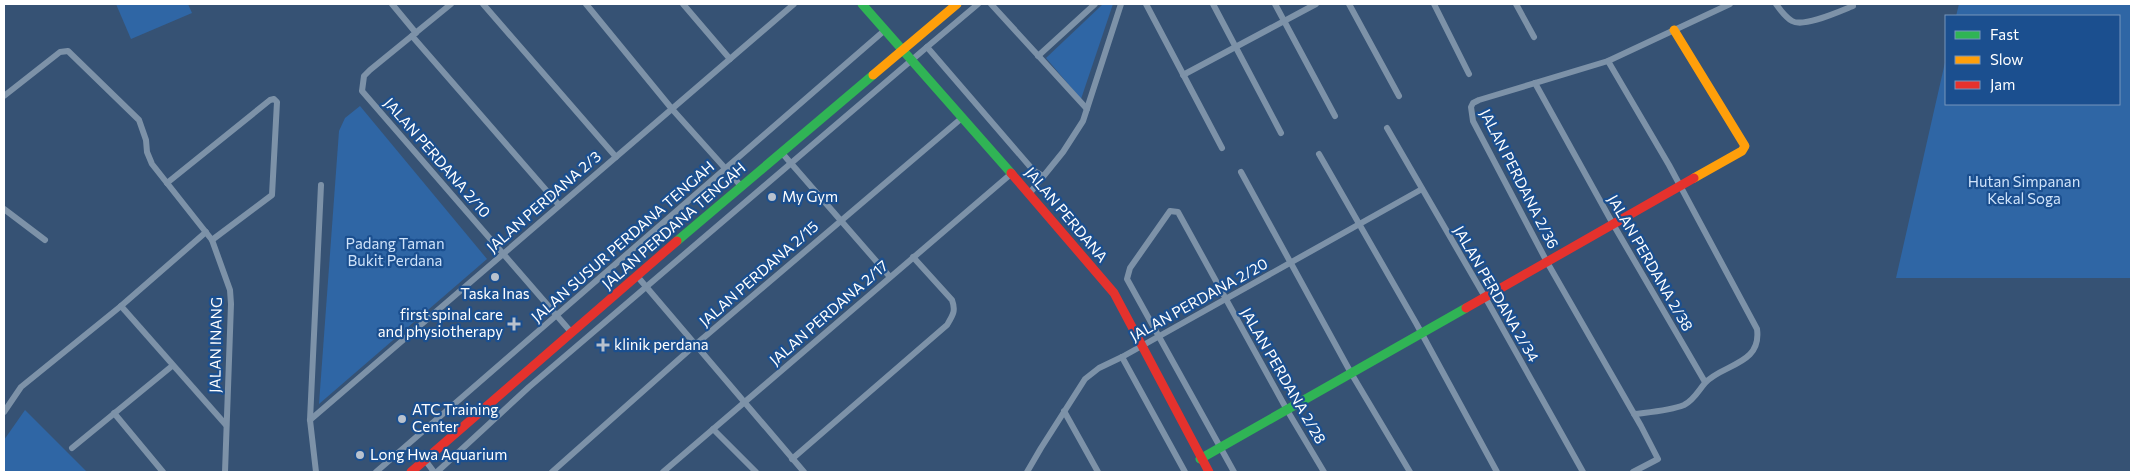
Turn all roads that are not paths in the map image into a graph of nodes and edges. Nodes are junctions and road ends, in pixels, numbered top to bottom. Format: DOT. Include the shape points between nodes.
graph roads {
  1 [pos="392,4"];
  2 [pos="451,4"];
  3 [pos="484,4"];
  4 [pos="586,4"];
  5 [pos="683,4"];
  6 [pos="794,4"];
  7 [pos="862,4"];
  8 [pos="957,4"];
  9 [pos="978,4"];
  10 [pos="991,4"];
  11 [pos="1095,4"];
  12 [pos="1121,4"];
  13 [pos="1146,4"];
  14 [pos="1213,4"];
  15 [pos="1275,4"];
  16 [pos="1316,4"];
  17 [pos="1349,4"];
  18 [pos="1434,4"];
  19 [pos="1516,4"];
  20 [pos="1730,4"];
  21 [pos="1776,4"];
  22 [pos="1853,6"];
  23 [pos="1284,21"];
  24 [pos="885,30"];
  25 [pos="1674,30"];
  26 [pos="414,35"];
  27 [pos="1534,37"];
  28 [pos="927,47"];
  29 [pos="1235,47"];
  30 [pos="903,50"];
  31 [pos="1038,56"];
  32 [pos="730,59"];
  33 [pos="912,60"];
  34 [pos="1608,61"];
  35 [pos="1469,74"];
  36 [pos="1183,75"];
  37 [pos="1535,83"];
  38 [pos="4,96"];
  39 [pos="1399,96"];
  40 [pos="672,109"];
  41 [pos="1086,109"];
  42 [pos="1335,116"];
  43 [pos="963,117"];
  44 [pos="1387,128"];
  45 [pos="1281,133"];
  46 [pos="1222,148"];
  47 [pos="782,154"];
  48 [pos="1319,154"];
  49 [pos="616,157"];
  50 [pos="790,163"];
  51 [pos="726,168"];
  52 [pos="1242,172"];
  53 [pos="1012,173"];
  54 [pos="1043,176"];
  55 [pos="167,183"];
  56 [pos="321,185"];
  57 [pos="741,186"];
  58 [pos="1680,186"];
  59 [pos="1422,189"];
  60 [pos="1029,194"];
  61 [pos="560,206"];
  62 [pos="4,208"];
  63 [pos="840,220"];
  64 [pos="1613,224"];
  65 [pos="1359,225"];
  66 [pos="206,232"];
  67 [pos="45,240"];
  68 [pos="212,240"];
  69 [pos="503,254"];
  70 [pos="913,258"];
  71 [pos="1292,262"];
  72 [pos="1547,262"];
  73 [pos="637,276"];
  74 [pos="890,277"];
  75 [pos="646,288"];
  76 [pos="1485,297"];
  77 [pos="1225,299"];
  78 [pos="121,306"];
  79 [pos="557,316"];
  80 [pos="571,332"];
  81 [pos="1422,333"];
  82 [pos="1160,336"];
  83 [pos="695,345"];
  84 [pos="1142,345"];
  85 [pos="1122,357"];
  86 [pos="172,366"];
  87 [pos="1349,369"];
  88 [pos="1705,382"];
  89 [pos="744,402"];
  90 [pos="1287,410"];
  91 [pos="1064,411"];
  92 [pos="4,412"];
  93 [pos="114,413"];
  94 [pos="1634,414"];
  95 [pos="310,420"];
  96 [pos="226,425"];
  97 [pos="714,429"];
  98 [pos="1220,447"];
  99 [pos="72,448"];
  100 [pos="792,459"];
  101 [pos="1200,459"];
  102 [pos="425,460"];
  103 [pos="163,472"];
  104 [pos="225,472"];
  105 [pos="316,472"];
  106 [pos="376,472"];
  107 [pos="411,472"];
  108 [pos="436,472"];
  109 [pos="552,472"];
  110 [pos="663,472"];
  111 [pos="754,472"];
  112 [pos="804,472"];
  113 [pos="1027,472"];
  114 [pos="1098,472"];
  115 [pos="1185,472"];
  116 [pos="1209,472"];
  117 [pos="1234,472"];
  118 [pos="1324,472"];
  119 [pos="1410,472"];
  120 [pos="1498,472"];
  121 [pos="1583,472"];
  122 [pos="1633,472"];
  1 -- 26 [label="street"];
  2 -- 26 [label="street"];
  3 -- 49 [label="street"];
  4 -- 40 [label="street"];
  5 -- 32 [label="street"];
  6 -- 32 [label="street, JALAN PERDANA 2/3"];
  7 -- 24 [label="street, JALAN PERDANA"];
  8 -- 30 [label="street, JALAN PERDANA TENGAH"];
  9 -- 28 [label="street"];
  10 -- 31 [label="street"];
  11 -- 31 [label="street"];
  12 -- 41 [label="street"];
  13 -- 36 [label="street"];
  14 -- 29 [label="street"];
  15 -- 23 [label="street"];
  16 -- 23 [label="street"];
  17 -- 39 [label="street"];
  18 -- 35 [label="street"];
  19 -- 27 [label="street"];
  20 -- 25 [label="street, JALAN PERDANA 2/36"];
  21 -- 22 [label="street" via="1782,14 1794,23 1804,24"];
  23 -- 29 [label="street"];
  23 -- 42 [label="street"];
  24 -- 30 [label="street, JALAN PERDANA"];
  24 -- 51 [label="street, JALAN SUSUR PERDANA TENGAH"];
  25 -- 34 [label="street, JALAN PERDANA 2/36"];
  25 -- 58 [label="street" via="1745,146 1742,152"];
  26 -- 61 [label="street"];
  26 -- 69 [label="street, JALAN PERDANA 2/10" via="364,76 362,91"];
  28 -- 33 [label="street"];
  28 -- 54 [label="street" via="1033,170"];
  29 -- 36 [label="street"];
  29 -- 45 [label="street"];
  30 -- 33 [label="street, JALAN PERDANA"];
  30 -- 47 [label="street, JALAN PERDANA TENGAH"];
  31 -- 41 [label="street"];
  32 -- 40 [label="street, JALAN PERDANA 2/3"];
  33 -- 43 [label="street, JALAN PERDANA"];
  33 -- 50 [label="street"];
  34 -- 37 [label="street, JALAN PERDANA 2/36"];
  34 -- 58 [label="street"];
  36 -- 46 [label="street"];
  37 -- 64 [label="street, JALAN PERDANA 2/38"];
  37 -- 72 [label="street, JALAN PERDANA 2/36" via="1479,100 1470,112"];
  38 -- 55 [label="street, JALAN INANG" via="60,52 68,51 139,120 152,164"];
  40 -- 49 [label="street, JALAN PERDANA 2/3"];
  40 -- 51 [label="street"];
  41 -- 54 [label="street" via="1075,135"];
  43 -- 53 [label="street, JALAN PERDANA"];
  43 -- 63 [label="street, JALAN PERDANA 2/15"];
  44 -- 59 [label="street, JALAN PERDANA 2/34"];
  47 -- 50 [label="street"];
  47 -- 57 [label="street, JALAN PERDANA TENGAH"];
  48 -- 65 [label="street"];
  49 -- 61 [label="street, JALAN PERDANA 2/3"];
  50 -- 63 [label="street"];
  50 -- 75 [label="street"];
  51 -- 57 [label="street"];
  51 -- 79 [label="street, JALAN SUSUR PERDANA TENGAH"];
  52 -- 71 [label="street"];
  53 -- 60 [label="street, JALAN PERDANA"];
  53 -- 70 [label="street, JALAN PERDANA 2/17"];
  54 -- 60 [label="street"];
  55 -- 66 [label="street, JALAN INANG"];
  55 -- 68 [label="street" via="270,100 277,102 272,195"];
  56 -- 95 [label="street"];
  57 -- 73 [label="street, JALAN PERDANA TENGAH"];
  58 -- 64 [label="street"];
  58 -- 88 [label="street" via="1757,329 1758,340 1752,352 1740,363"];
  59 -- 65 [label="street, JALAN PERDANA 2/20"];
  59 -- 76 [label="street, JALAN PERDANA 2/34"];
  60 -- 84 [label="street, JALAN PERDANA" via="1114,293"];
  61 -- 69 [label="street, JALAN PERDANA 2/3"];
  62 -- 67 [label="street"];
  63 -- 74 [label="street"];
  63 -- 83 [label="street, JALAN PERDANA 2/15"];
  64 -- 72 [label="street"];
  64 -- 88 [label="street, JALAN PERDANA 2/38"];
  65 -- 71 [label="street, JALAN PERDANA 2/20"];
  65 -- 81 [label="street"];
  66 -- 68 [label="street, JALAN INANG"];
  66 -- 78 [label="street"];
  68 -- 96 [label="street, JALAN INANG" via="230,290"];
  69 -- 79 [label="street, JALAN PERDANA 2/10"];
  69 -- 95 [label="street, JALAN PERDANA 2/3"];
  70 -- 74 [label="street, JALAN PERDANA 2/17"];
  70 -- 100 [label="street" via="952,300 954,315 947,325"];
  71 -- 77 [label="street, JALAN PERDANA 2/20"];
  71 -- 87 [label="street"];
  72 -- 76 [label="street"];
  72 -- 94 [label="street, JALAN PERDANA 2/36"];
  73 -- 75 [label="street"];
  73 -- 80 [label="street, JALAN PERDANA TENGAH"];
  74 -- 89 [label="street, JALAN PERDANA 2/17"];
  75 -- 83 [label="street"];
  75 -- 108 [label="street" via="529,387"];
  76 -- 81 [label="street"];
  76 -- 121 [label="street, JALAN PERDANA 2/34"];
  77 -- 82 [label="street, JALAN PERDANA 2/20"];
  77 -- 82 [label="street, JALAN PERDANA 2/28" via="1178,212 1167,213 1127,274"];
  77 -- 90 [label="street, JALAN PERDANA 2/28"];
  78 -- 86 [label="street"];
  78 -- 92 [label="street" via="21,388"];
  79 -- 80 [label="street, JALAN PERDANA 2/10"];
  79 -- 106 [label="street, JALAN SUSUR PERDANA TENGAH"];
  80 -- 102 [label="street, JALAN PERDANA TENGAH"];
  81 -- 87 [label="street"];
  81 -- 120 [label="street"];
  82 -- 84 [label="street, JALAN PERDANA 2/20"];
  82 -- 98 [label="street"];
  83 -- 89 [label="street"];
  83 -- 109 [label="street, JALAN PERDANA 2/15"];
  84 -- 85 [label="street, JALAN PERDANA 2/20"];
  84 -- 101 [label="street, JALAN PERDANA"];
  85 -- 91 [label="street, JALAN PERDANA 2/20" via="1085,379"];
  85 -- 115 [label="street"];
  86 -- 93 [label="street"];
  86 -- 96 [label="street"];
  87 -- 90 [label="street"];
  87 -- 119 [label="street"];
  88 -- 94 [label="street" via="1698,394 1684,405"];
  89 -- 97 [label="street, JALAN PERDANA 2/17"];
  89 -- 100 [label="street"];
  90 -- 98 [label="street"];
  90 -- 118 [label="street, JALAN PERDANA 2/28"];
  91 -- 113 [label="street, JALAN PERDANA 2/20"];
  91 -- 114 [label="street"];
  93 -- 99 [label="street"];
  93 -- 103 [label="street"];
  94 -- 122 [label="street, JALAN PERDANA 2/36" via="1658,458"];
  95 -- 105 [label="street"];
  96 -- 104 [label="street, JALAN INANG"];
  97 -- 110 [label="street, JALAN PERDANA 2/17"];
  97 -- 111 [label="street"];
  98 -- 101 [label="street"];
  98 -- 117 [label="street"];
  100 -- 112 [label="street"];
  101 -- 116 [label="street, JALAN PERDANA"];
  102 -- 107 [label="street, JALAN PERDANA TENGAH"];
  102 -- 108 [label="street"];
}
